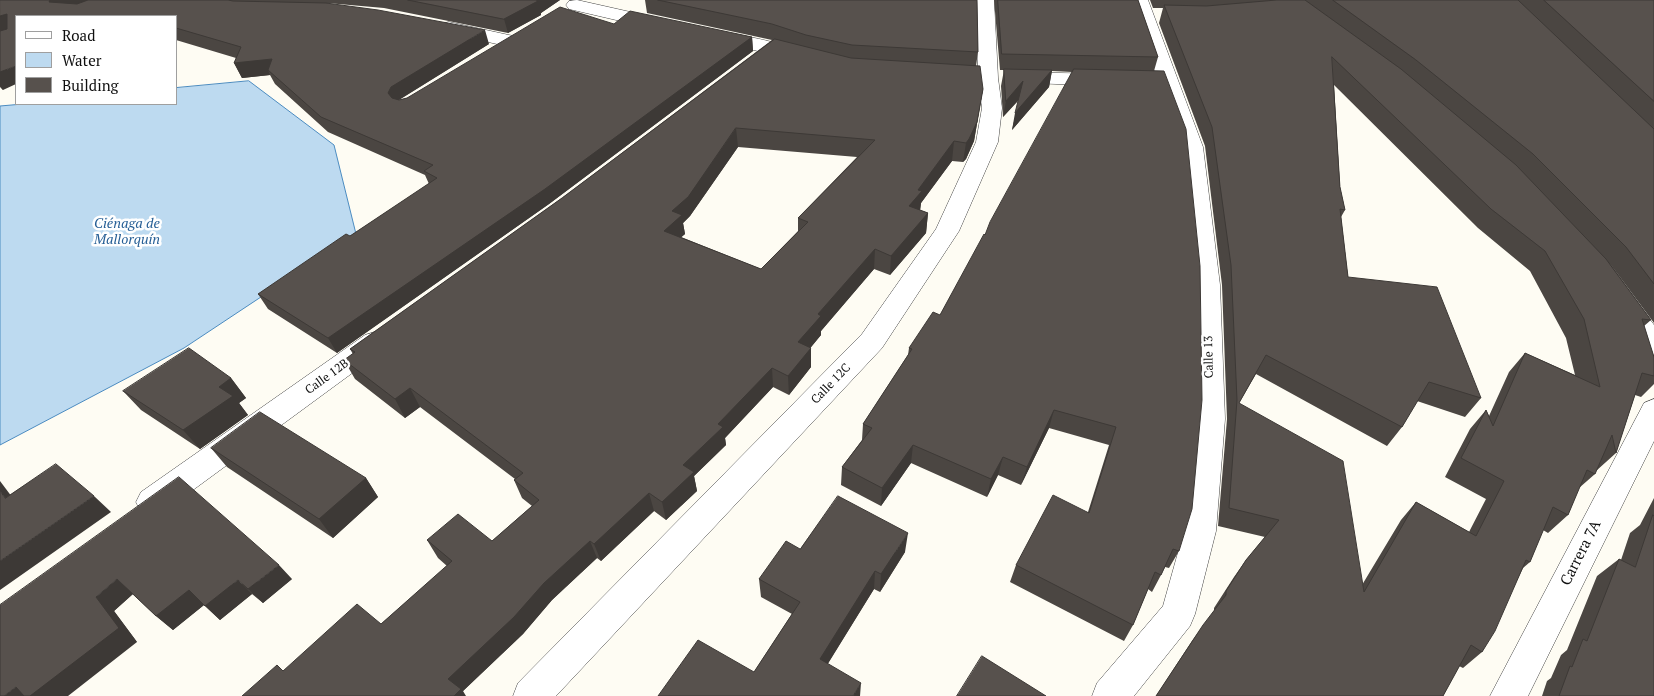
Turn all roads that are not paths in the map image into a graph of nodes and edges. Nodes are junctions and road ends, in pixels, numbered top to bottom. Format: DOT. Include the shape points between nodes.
graph roads {
  1 [pos="646,0"];
  2 [pos="985,0"];
  3 [pos="573,7"];
  4 [pos="1150,10"];
  5 [pos="627,17"];
  6 [pos="430,25"];
  7 [pos="675,27"];
  8 [pos="694,32"];
  9 [pos="772,48"];
  10 [pos="487,56"];
  11 [pos="818,61"];
  12 [pos="748,66"];
  13 [pos="978,77"];
  14 [pos="1127,81"];
  15 [pos="1611,286"];
  16 [pos="396,327"];
  17 [pos="1654,346"];
  18 [pos="1654,411"];
  19 [pos="130,519"];
  20 [pos="530,696"];
  21 [pos="1110,696"];
  22 [pos="1508,696"];
  1 -- 5 [label="street"];
  2 -- 13 [label="street, Calle 12C"];
  3 -- 5 [label="street"];
  4 -- 21 [label="street, Calle 13" via="1157,81 1192,147 1207,285 1210,419 1200,531 1178,614"];
  5 -- 7 [label="street"];
  6 -- 10 [label="street" via="519,36"];
  8 -- 9 [label="street"];
  9 -- 11 [label="street"];
  9 -- 12 [label="street"];
  13 -- 14 [label="street"];
  13 -- 20 [label="street, Calle 12C" via="992,108 987,142 947,231 872,341"];
  15 -- 17 [label="street"];
  16 -- 19 [label="street, Calle 12B"];
  18 -- 22 [label="street, Carrera 7A"];
}
